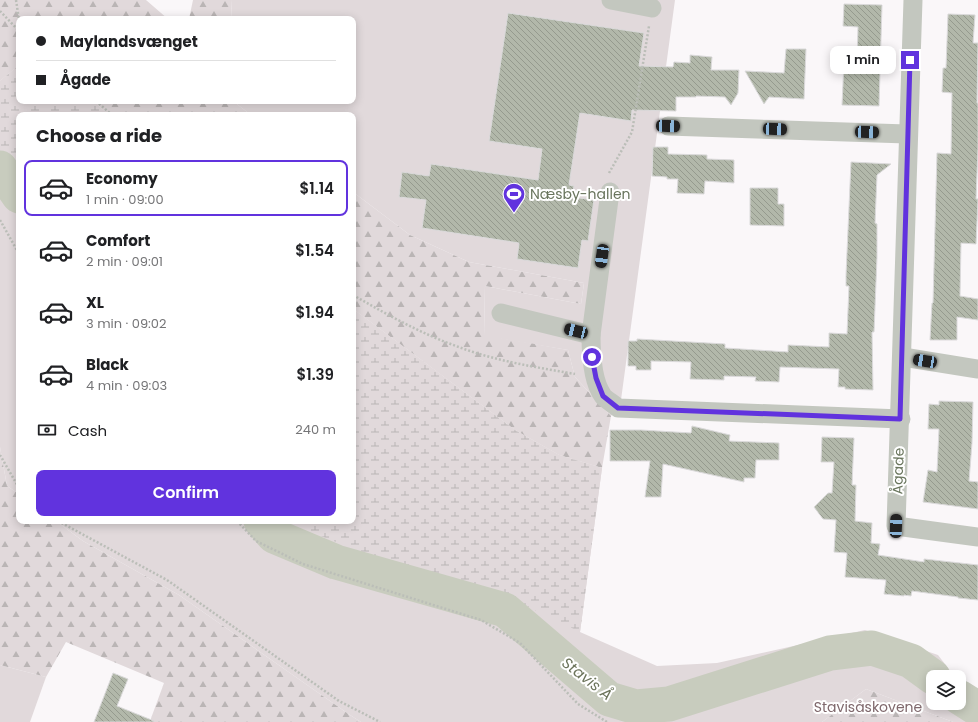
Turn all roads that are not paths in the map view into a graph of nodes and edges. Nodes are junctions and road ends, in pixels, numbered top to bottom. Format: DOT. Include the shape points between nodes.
graph roads {
  1 [pos="610,0"];
  2 [pos="913,0"];
  3 [pos="652,8"];
  4 [pos="668,126"];
  5 [pos="908,134"];
  6 [pos="610,192"];
  7 [pos="501,313"];
  8 [pos="591,335"];
  9 [pos="902,357"];
  10 [pos="978,369"];
  11 [pos="900,419"];
  12 [pos="978,537"];
  1 -- 3 [label="street"];
  2 -- 5 [label="street, Ågade"];
  4 -- 5 [label="street"];
  5 -- 9 [label="street, Ågade"];
  6 -- 8 [label="street"];
  7 -- 8 [label="street"];
  8 -- 11 [label="street" via="596,378 603,396 618,408"];
  9 -- 10 [label="street"];
  9 -- 11 [label="street, Ågade"];
  11 -- 12 [label="street, Ågade" via="896,526"];
}
